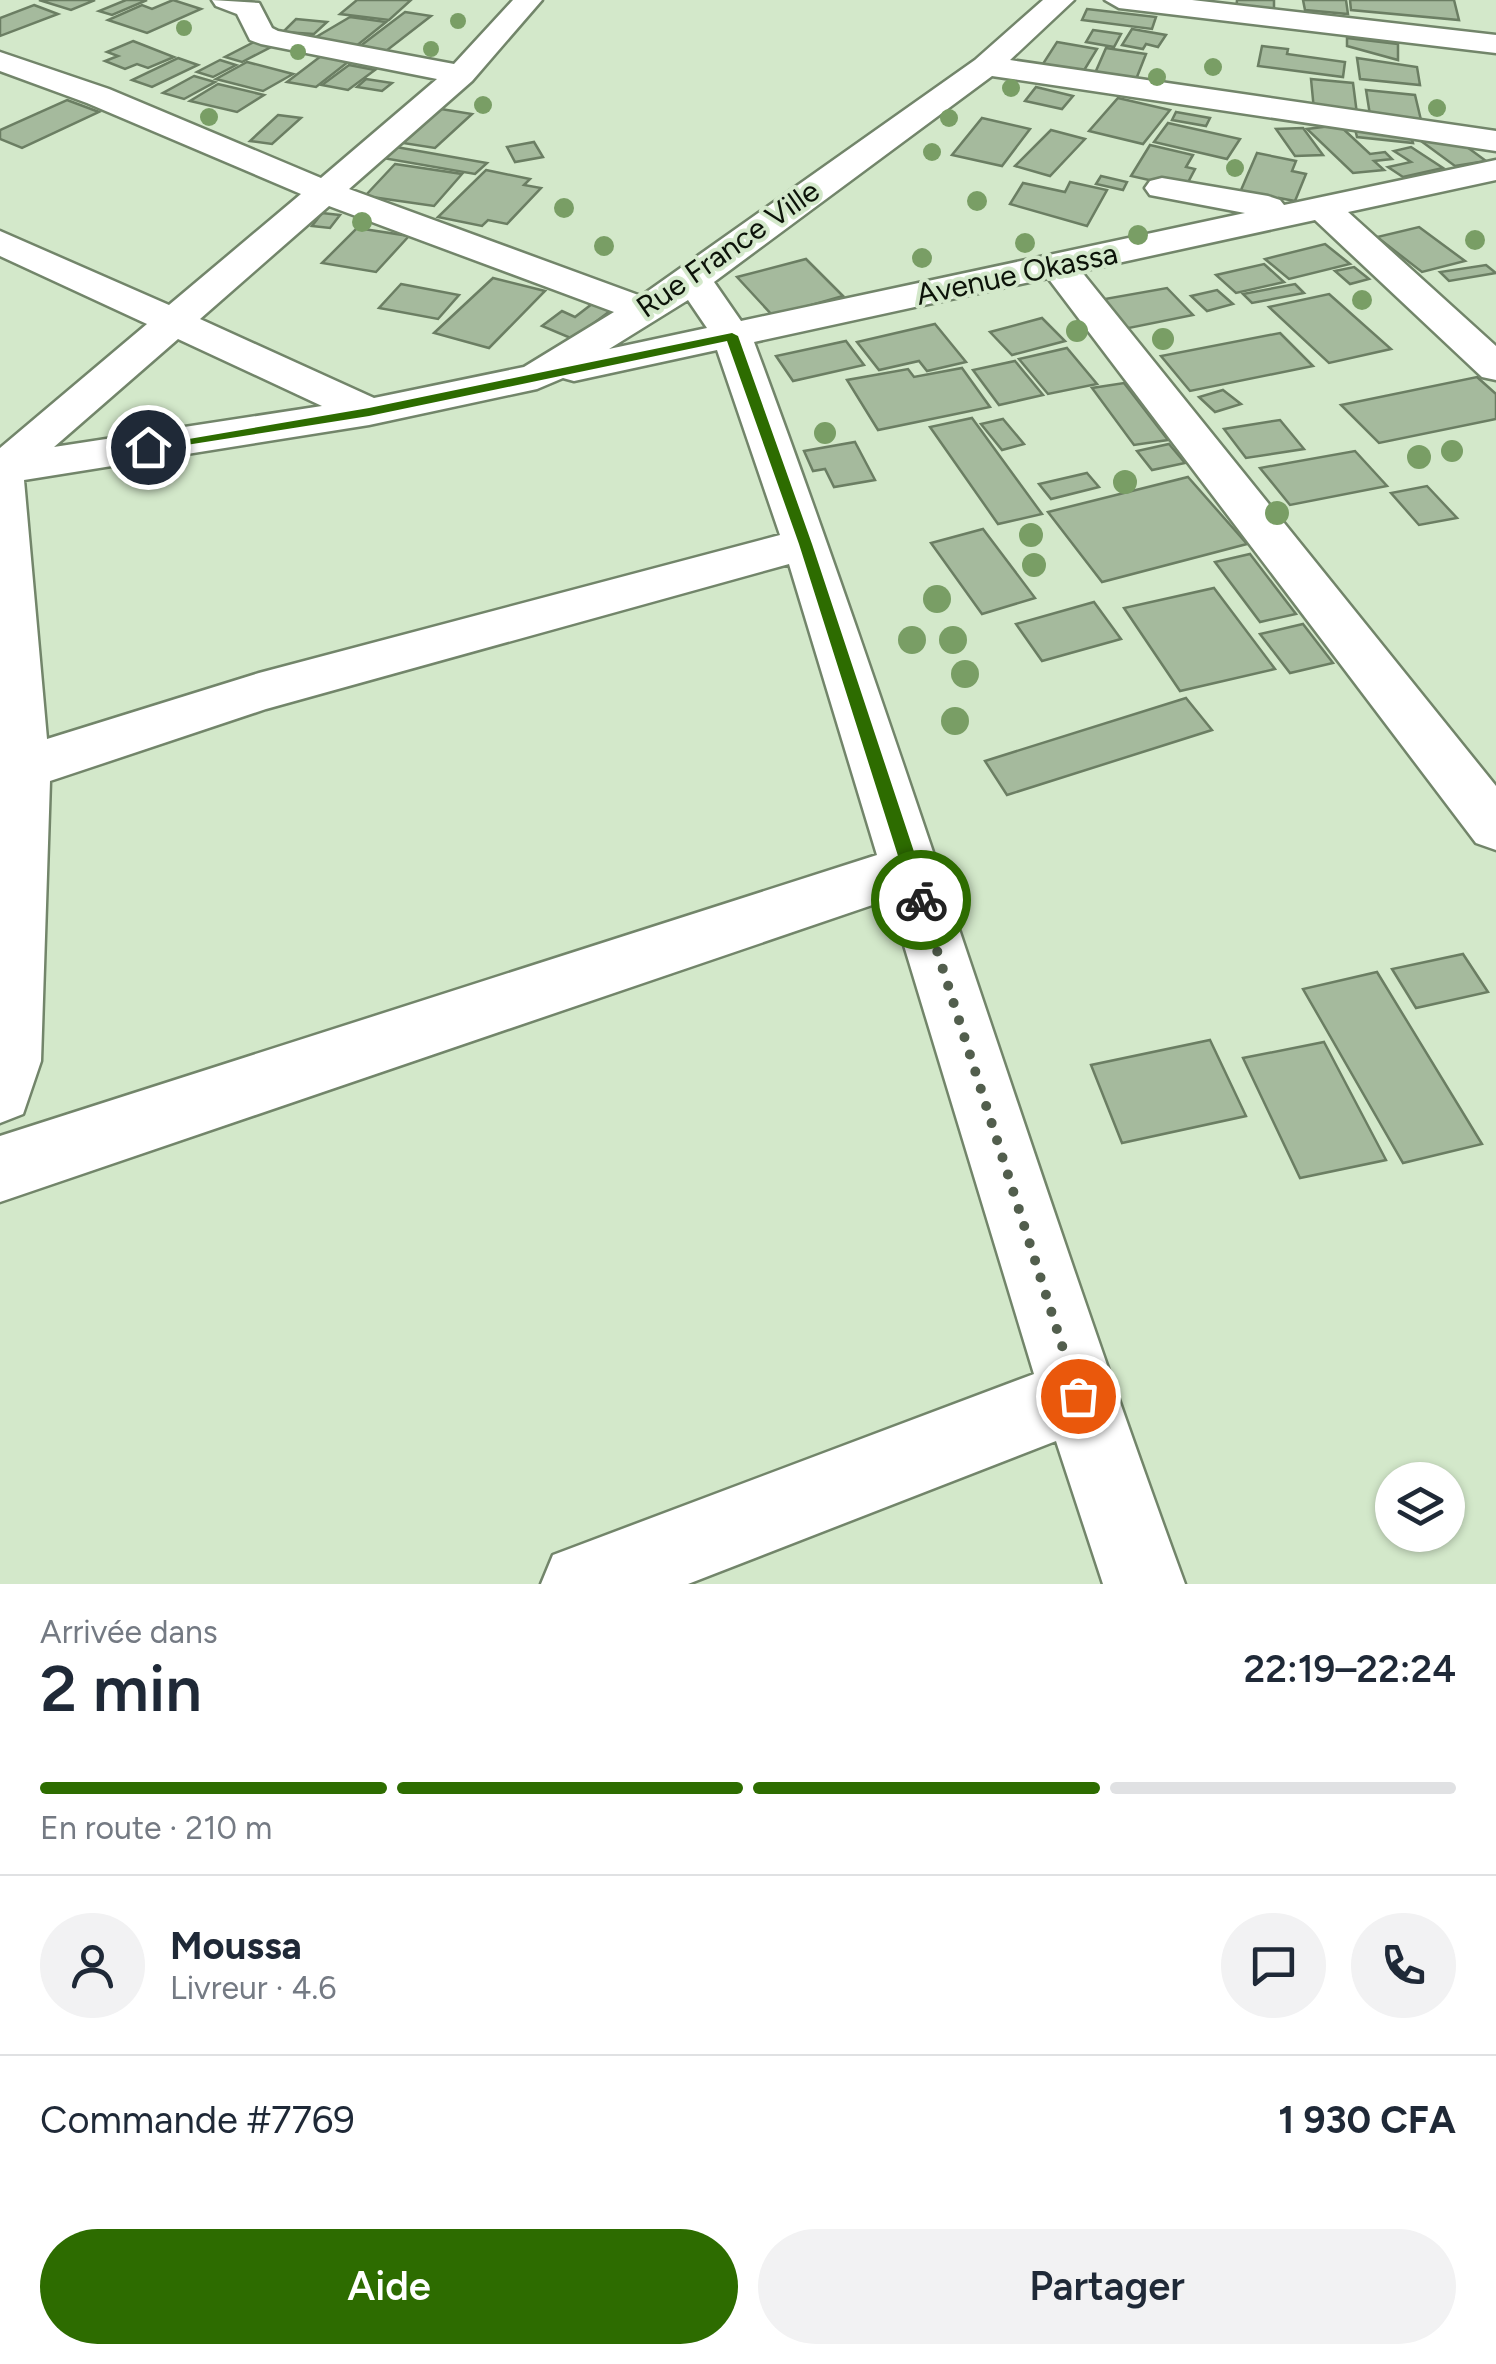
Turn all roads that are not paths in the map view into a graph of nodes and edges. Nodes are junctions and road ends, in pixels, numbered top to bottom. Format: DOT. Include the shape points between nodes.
graph roads {
  1 [pos="226,0"];
  2 [pos="528,0"];
  3 [pos="1060,0"];
  4 [pos="1118,0"];
  5 [pos="1496,44"];
  6 [pos="0,60"];
  7 [pos="986,66"];
  8 [pos="461,75"];
  9 [pos="1496,141"];
  10 [pos="1496,170"];
  11 [pos="1162,188"];
  12 [pos="323,190"];
  13 [pos="1308,209"];
  14 [pos="0,242"];
  15 [pos="1057,265"];
  16 [pos="669,295"];
  17 [pos="174,324"];
  18 [pos="732,336"];
  19 [pos="1496,368"];
  20 [pos="537,377"];
  21 [pos="369,412"];
  22 [pos="1,470"];
  23 [pos="806,544"];
  24 [pos="23,768"];
  25 [pos="1496,826"];
  26 [pos="911,868"];
  27 [pos="0,1092"];
  28 [pos="0,1169"];
  29 [pos="1078,1396"];
  30 [pos="582,1584"];
  31 [pos="1144,1584"];
  1 -- 8 [label="street" via="250,9 260,34 272,38"];
  2 -- 8 [label="street"];
  3 -- 7 [label="street, Rue France Ville"];
  4 -- 5 [label="street"];
  6 -- 12 [label="street"];
  7 -- 9 [label="street"];
  7 -- 16 [label="street, Rue France Ville"];
  8 -- 12 [label="street"];
  10 -- 13 [label="street, Avenue Okassa"];
  11 -- 13 [label="street"];
  12 -- 16 [label="street" via="437,237"];
  12 -- 17 [label="street"];
  13 -- 15 [label="street, Avenue Okassa"];
  13 -- 19 [label="street"];
  14 -- 17 [label="street"];
  15 -- 18 [label="street, Avenue Okassa"];
  15 -- 25 [label="street"];
  16 -- 18 [label="street"];
  16 -- 20 [label="street, Rue France Ville"];
  17 -- 21 [label="street"];
  17 -- 22 [label="street"];
  18 -- 20 [label="street, Avenue Okassa"];
  18 -- 23 [label="street"];
  20 -- 21 [label="street, Rue France Ville"];
  21 -- 22 [label="street, Rue France Ville"];
  22 -- 24 [label="street"];
  23 -- 24 [label="street" via="259,692"];
  23 -- 26 [label="street"];
  24 -- 27 [label="street" via="9,1061"];
  26 -- 28 [label="street"];
  26 -- 29 [label="street"];
  29 -- 30 [label="street"];
  29 -- 31 [label="street"];
}
